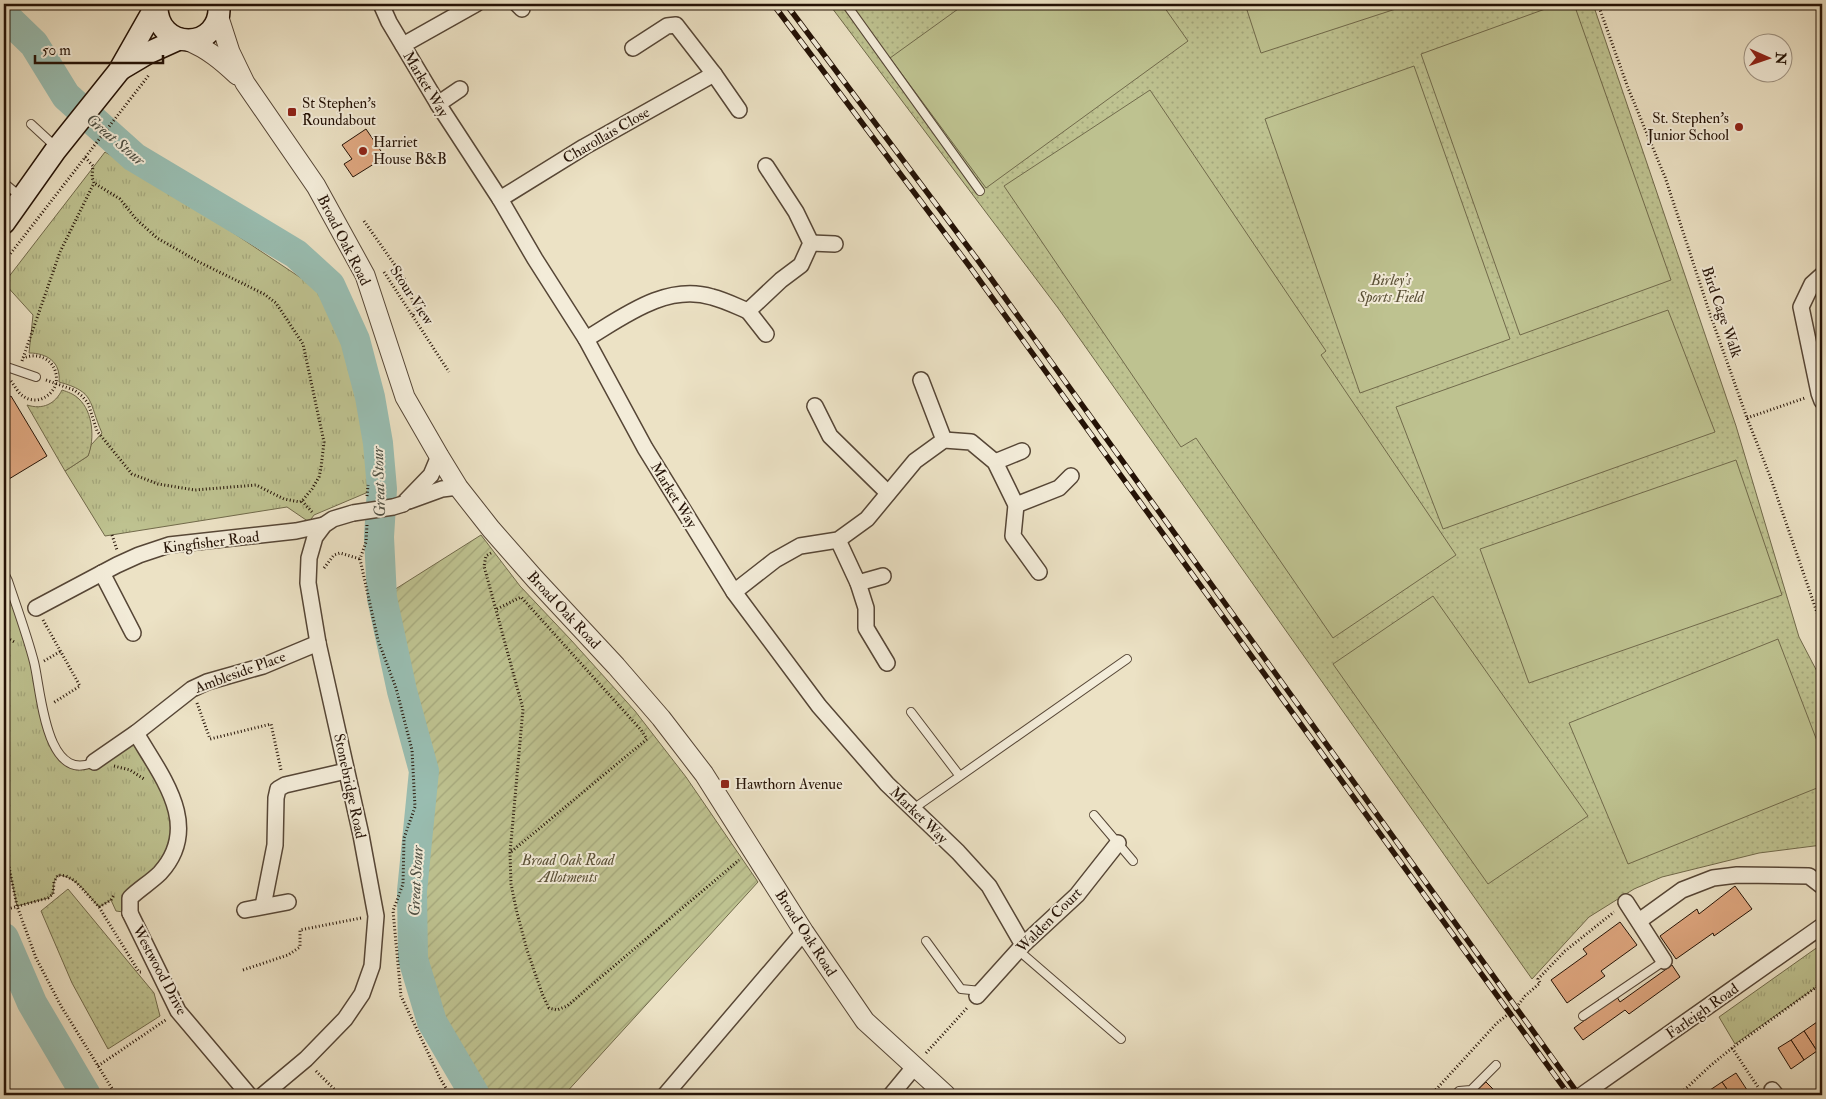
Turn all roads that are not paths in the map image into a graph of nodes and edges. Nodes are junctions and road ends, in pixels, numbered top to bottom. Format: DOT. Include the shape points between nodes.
graph roads {
  1 [pos="157,4"];
  2 [pos="381,4"];
  3 [pos="476,4"];
  4 [pos="846,4"];
  5 [pos="221,9"];
  6 [pos="184,40"];
  7 [pos="403,45"];
  8 [pos="633,48"];
  9 [pos="119,71"];
  10 [pos="714,74"];
  11 [pos="246,83"];
  12 [pos="460,89"];
  13 [pos="438,104"];
  14 [pos="739,110"];
  15 [pos="30,124"];
  16 [pos="58,148"];
  17 [pos="766,166"];
  18 [pos="4,183"];
  19 [pos="980,190"];
  20 [pos="22,198"];
  21 [pos="500,199"];
  22 [pos="4,223"];
  23 [pos="811,243"];
  24 [pos="835,244"];
  25 [pos="1822,275"];
  26 [pos="748,311"];
  27 [pos="766,334"];
  28 [pos="586,340"];
  29 [pos="1816,340"];
  30 [pos="4,366"];
  31 [pos="36,377"];
  32 [pos="921,380"];
  33 [pos="1821,397"];
  34 [pos="814,406"];
  35 [pos="944,440"];
  36 [pos="1022,451"];
  37 [pos="438,456"];
  38 [pos="995,462"];
  39 [pos="1071,476"];
  40 [pos="458,487"];
  41 [pos="888,493"];
  42 [pos="404,503"];
  43 [pos="1016,505"];
  44 [pos="324,525"];
  45 [pos="838,540"];
  46 [pos="102,572"];
  47 [pos="1039,572"];
  48 [pos="4,573"];
  49 [pos="883,576"];
  50 [pos="858,583"];
  51 [pos="734,592"];
  52 [pos="36,608"];
  53 [pos="133,633"];
  54 [pos="318,643"];
  55 [pos="1127,659"];
  56 [pos="887,663"];
  57 [pos="912,712"];
  58 [pos="136,733"];
  59 [pos="98,759"];
  60 [pos="346,771"];
  61 [pos="959,775"];
  62 [pos="913,809"];
  63 [pos="1094,816"];
  64 [pos="1118,843"];
  65 [pos="1133,862"];
  66 [pos="1822,886"];
  67 [pos="288,902"];
  68 [pos="1626,902"];
  69 [pos="263,906"];
  70 [pos="245,910"];
  71 [pos="1639,921"];
  72 [pos="1822,926"];
  73 [pos="804,932"];
  74 [pos="926,941"];
  75 [pos="1020,948"];
  76 [pos="1664,961"];
  77 [pos="979,993"];
  78 [pos="1583,1016"];
  79 [pos="1122,1039"];
  80 [pos="1496,1065"];
  81 [pos="915,1066"];
  82 [pos="250,1095"];
  83 [pos="263,1095"];
  84 [pos="665,1095"];
  85 [pos="891,1095"];
  86 [pos="946,1095"];
  87 [pos="1455,1095"];
  88 [pos="1582,1095"];
  1 -- 6 [label="main road" via="159,22 171,36"];
  1 -- 9 [label="main road"];
  2 -- 7 [label="street, Market Way"];
  3 -- 7 [label="street"];
  4 -- 19 [label="lane"];
  5 -- 6 [label="main road" via="210,32"];
  5 -- 11 [label="street, Broad Oak Road" via="230,52"];
  6 -- 9 [label="main road" via="148,53"];
  6 -- 11 [label="street, Broad Oak Road" via="204,47"];
  7 -- 13 [label="street, Market Way"];
  8 -- 10 [label="street" via="666,26 676,25"];
  9 -- 16 [label="main road"];
  10 -- 14 [label="street"];
  10 -- 21 [label="street, Charollais Close"];
  11 -- 37 [label="street, Broad Oak Road" via="316,186 365,275 405,397"];
  12 -- 13 [label="street"];
  13 -- 21 [label="street, Market Way"];
  15 -- 16 [label="lane"];
  16 -- 20 [label="main road"];
  17 -- 23 [label="street" via="796,212"];
  18 -- 20 [label="lane"];
  20 -- 22 [label="main road"];
  21 -- 28 [label="street, Market Way"];
  23 -- 24 [label="street"];
  23 -- 26 [label="street" via="801,265"];
  25 -- 29 [label="street" via="1812,284 1801,308"];
  26 -- 27 [label="street"];
  26 -- 28 [label="street" via="711,296 682,294 647,302"];
  28 -- 51 [label="street, Market Way" via="645,448"];
  29 -- 33 [label="street"];
  30 -- 31 [label="lane"];
  32 -- 35 [label="street"];
  34 -- 41 [label="street" via="830,436"];
  35 -- 38 [label="street" via="971,442"];
  35 -- 41 [label="street" via="914,461"];
  36 -- 38 [label="street"];
  37 -- 40 [label="street, Broad Oak Road"];
  37 -- 42 [label="street" via="430,475"];
  38 -- 43 [label="street"];
  39 -- 43 [label="street" via="1059,488"];
  40 -- 42 [label="street" via="442,489"];
  40 -- 73 [label="street, Broad Oak Road" via="535,580 661,718 704,774"];
  41 -- 45 [label="street" via="867,519"];
  42 -- 44 [label="street, bridge" via="333,519"];
  43 -- 47 [label="street" via="1013,536"];
  44 -- 46 [label="street, Kingfisher Road" via="169,545"];
  44 -- 54 [label="street, Stonebridge Road" via="315,537 308,570"];
  45 -- 50 [label="street"];
  45 -- 51 [label="street" via="800,546 775,560"];
  46 -- 52 [label="street, Kingfisher Road"];
  46 -- 53 [label="street"];
  48 -- 59 [label="lane" via="35,667 42,710 52,742 64,759 74,765"];
  49 -- 50 [label="street"];
  50 -- 56 [label="street" via="866,608 866,628"];
  51 -- 62 [label="street, Market Way" via="818,706"];
  54 -- 58 [label="street, Ambleside Place" via="264,666 192,689"];
  54 -- 60 [label="street, Stonebridge Road"];
  55 -- 61 [label="lane"];
  57 -- 61 [label="lane"];
  58 -- 59 [label="street, Ambleside Place"];
  58 -- 82 [label="street, Westwood Drive" via="168,785 176,807 177,838 172,856 159,873 130,898 123,912 155,963 178,1011"];
  60 -- 69 [label="street" via="278,789 275,845"];
  60 -- 83 [label="street, Stonebridge Road" via="376,916 372,966 362,994 345,1019 306,1059"];
  61 -- 62 [label="lane"];
  62 -- 75 [label="street, Market Way" via="988,886"];
  63 -- 64 [label="lane"];
  64 -- 65 [label="lane"];
  64 -- 75 [label="street, Walden Court" via="1077,895"];
  66 -- 71 [label="street" via="1809,876 1713,878 1682,890"];
  67 -- 69 [label="street"];
  68 -- 71 [label="street"];
  69 -- 70 [label="street"];
  71 -- 76 [label="street"];
  72 -- 88 [label="street, Farleigh Road"];
  73 -- 81 [label="street, Broad Oak Road" via="866,1021"];
  73 -- 84 [label="street"];
  74 -- 77 [label="lane" via="961,989"];
  75 -- 77 [label="street, Walden Court"];
  75 -- 79 [label="lane"];
  76 -- 78 [label="lane"];
  80 -- 87 [label="lane" via="1472,1090 1459,1091"];
  81 -- 85 [label="street"];
  81 -- 86 [label="street, Broad Oak Road"];
}
